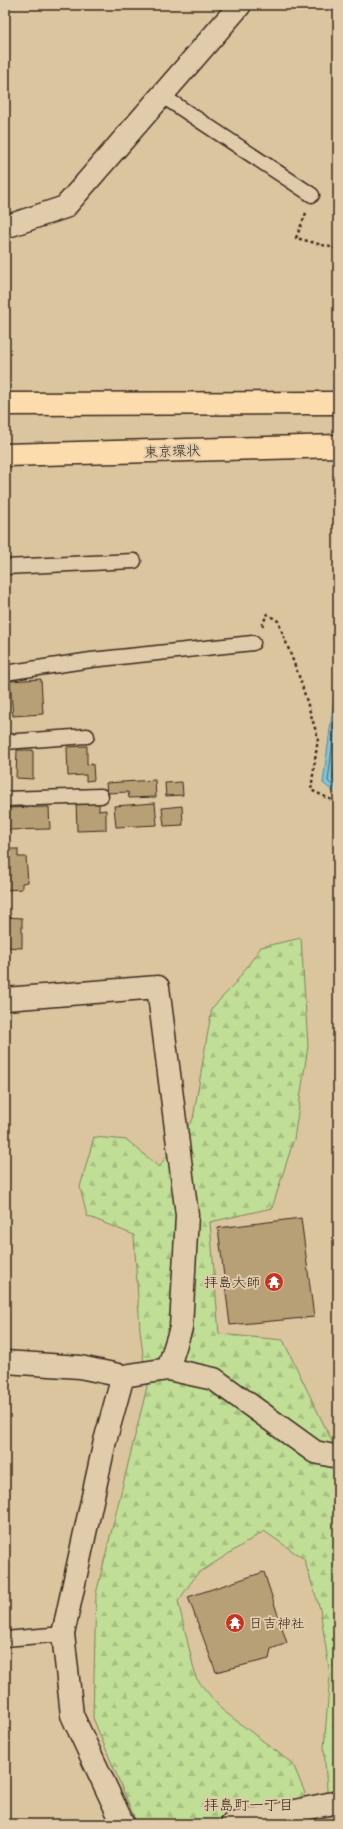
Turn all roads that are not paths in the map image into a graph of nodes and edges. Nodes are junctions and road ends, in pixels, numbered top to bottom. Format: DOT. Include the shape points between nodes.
graph roads {
  1 [pos="240,5"];
  2 [pos="161,95"];
  3 [pos="312,195"];
  4 [pos="5,227"];
  5 [pos="338,402"];
  6 [pos="5,404"];
  7 [pos="338,446"];
  8 [pos="5,455"];
  9 [pos="134,561"];
  10 [pos="5,567"];
  11 [pos="254,644"];
  12 [pos="5,673"];
  13 [pos="87,736"];
  14 [pos="5,742"];
  15 [pos="101,796"];
  16 [pos="5,799"];
  17 [pos="5,999"];
  18 [pos="5,1362"];
  19 [pos="168,1369"];
  20 [pos="122,1376"];
  21 [pos="338,1456"];
  22 [pos="64,1634"];
  23 [pos="5,1639"];
  24 [pos="338,1802"];
  25 [pos="123,1824"];
  26 [pos="232,1824"];
  1 -- 2 [label="street"];
  2 -- 3 [label="lane"];
  2 -- 4 [label="street" via="65,207"];
  5 -- 6 [label="highway"];
  7 -- 8 [label="highway, 東京環状"];
  9 -- 10 [label="lane"];
  11 -- 12 [label="lane" via="91,660"];
  13 -- 14 [label="lane"];
  15 -- 16 [label="lane"];
  17 -- 19 [label="street" via="158,987 186,1215 181,1328"];
  18 -- 20 [label="street" via="80,1367"];
  19 -- 20 [label="street"];
  19 -- 21 [label="street" via="214,1379 315,1452"];
  20 -- 22 [label="street" via="105,1441"];
  22 -- 23 [label="lane"];
  22 -- 25 [label="street" via="72,1715"];
  24 -- 26 [label="street"];
}
